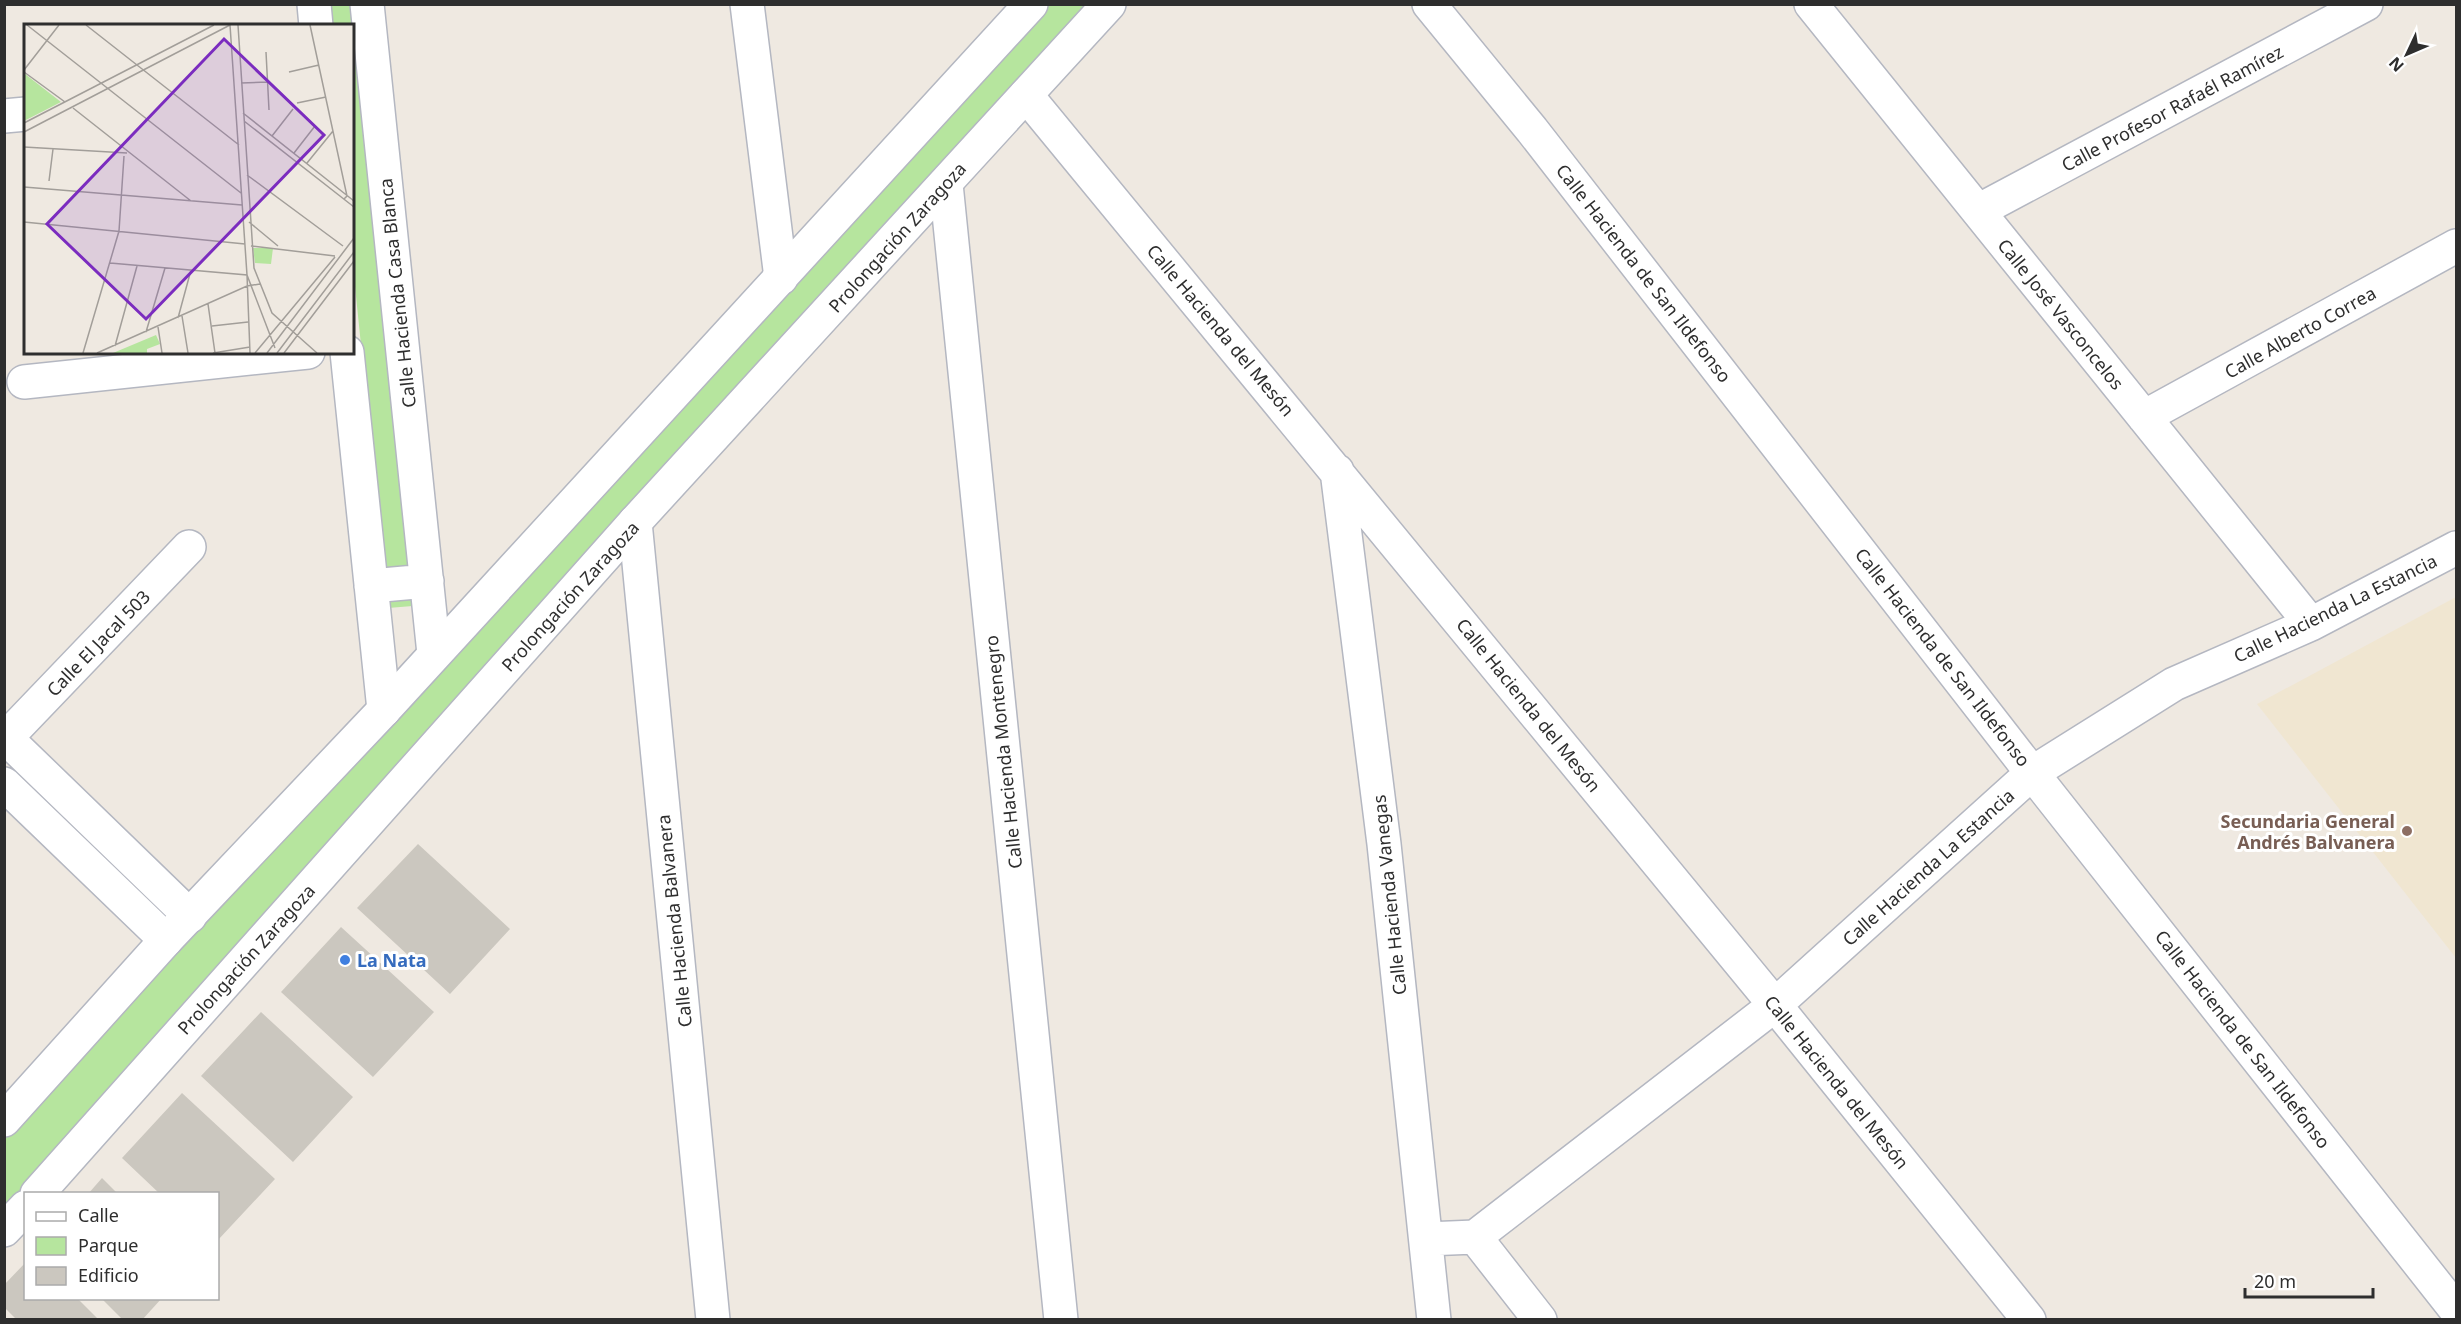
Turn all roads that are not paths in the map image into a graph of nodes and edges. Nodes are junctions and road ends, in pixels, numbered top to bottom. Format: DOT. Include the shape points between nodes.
graph roads {
  1 [pos="314,4"];
  2 [pos="367,4"];
  3 [pos="747,4"];
  4 [pos="1031,4"];
  5 [pos="1109,4"];
  6 [pos="1429,4"];
  7 [pos="2366,4"];
  8 [pos="1822,8"];
  9 [pos="316,24"];
  10 [pos="1026,94"];
  11 [pos="24,114"];
  12 [pos="4,116"];
  13 [pos="946,184"];
  14 [pos="1978,211"];
  15 [pos="2457,246"];
  16 [pos="781,278"];
  17 [pos="289,354"];
  18 [pos="347,354"];
  19 [pos="24,382"];
  20 [pos="2144,417"];
  21 [pos="1337,471"];
  22 [pos="635,522"];
  23 [pos="189,547"];
  24 [pos="2457,548"];
  25 [pos="427,580"];
  26 [pos="371,586"];
  27 [pos="2311,624"];
  28 [pos="434,654"];
  29 [pos="384,710"];
  30 [pos="5,739"];
  31 [pos="2032,773"];
  32 [pos="4,784"];
  33 [pos="190,916"];
  34 [pos="166,940"];
  35 [pos="1775,1005"];
  36 [pos="4,1120"];
  37 [pos="39,1192"];
  38 [pos="24,1209"];
  39 [pos="4,1230"];
  40 [pos="1475,1237"];
  41 [pos="1426,1239"];
  42 [pos="2457,1310"];
  43 [pos="713,1320"];
  44 [pos="1060,1320"];
  45 [pos="1434,1320"];
  46 [pos="1540,1320"];
  47 [pos="2029,1320"];
  1 -- 9 [label="street"];
  2 -- 25 [label="street, Calle Hacienda Casa Blanca"];
  3 -- 16 [label="street"];
  4 -- 16 [label="street"];
  5 -- 10 [label="street, Prolongación Zaragoza"];
  6 -- 31 [label="street, Calle Hacienda de San Ildefonso" via="1532,130"];
  7 -- 14 [label="street, Calle Profesor Rafaél Ramírez"];
  8 -- 14 [label="street, Calle José Vasconcelos"];
  10 -- 13 [label="street, Prolongación Zaragoza"];
  10 -- 21 [label="street, Calle Hacienda del Mesón"];
  11 -- 12 [label="street"];
  13 -- 22 [label="street, Prolongación Zaragoza"];
  13 -- 44 [label="street, Calle Hacienda Montenegro"];
  14 -- 20 [label="street, Calle José Vasconcelos"];
  15 -- 20 [label="street, Calle Alberto Correa"];
  16 -- 28 [label="street"];
  17 -- 19 [label="street"];
  18 -- 26 [label="street"];
  20 -- 27 [label="street, Calle José Vasconcelos"];
  21 -- 35 [label="street, Calle Hacienda del Mesón"];
  21 -- 41 [label="street, Calle Hacienda Vanegas" via="1384,844"];
  22 -- 37 [label="street, Prolongación Zaragoza"];
  22 -- 43 [label="street, Calle Hacienda Balvanera"];
  23 -- 30 [label="street, Calle El Jacal 503"];
  24 -- 27 [label="street, Calle Hacienda La Estancia"];
  25 -- 26 [label="street"];
  25 -- 28 [label="street, Calle Hacienda Casa Blanca"];
  26 -- 29 [label="street"];
  27 -- 31 [label="street, Calle Hacienda La Estancia" via="2174,684"];
  28 -- 29 [label="street"];
  29 -- 33 [label="street"];
  30 -- 33 [label="street, Calle El Jacal 503"];
  31 -- 35 [label="street, Calle Hacienda La Estancia"];
  31 -- 42 [label="street, Calle Hacienda de San Ildefonso"];
  32 -- 34 [label="street"];
  33 -- 34 [label="street"];
  34 -- 36 [label="street"];
  35 -- 40 [label="street, Calle Hacienda La Estancia"];
  35 -- 47 [label="street, Calle Hacienda del Mesón"];
  38 -- 39 [label="street"];
  40 -- 41 [label="street"];
  40 -- 46 [label="street"];
  41 -- 45 [label="street, Calle Hacienda Vanegas"];
}
